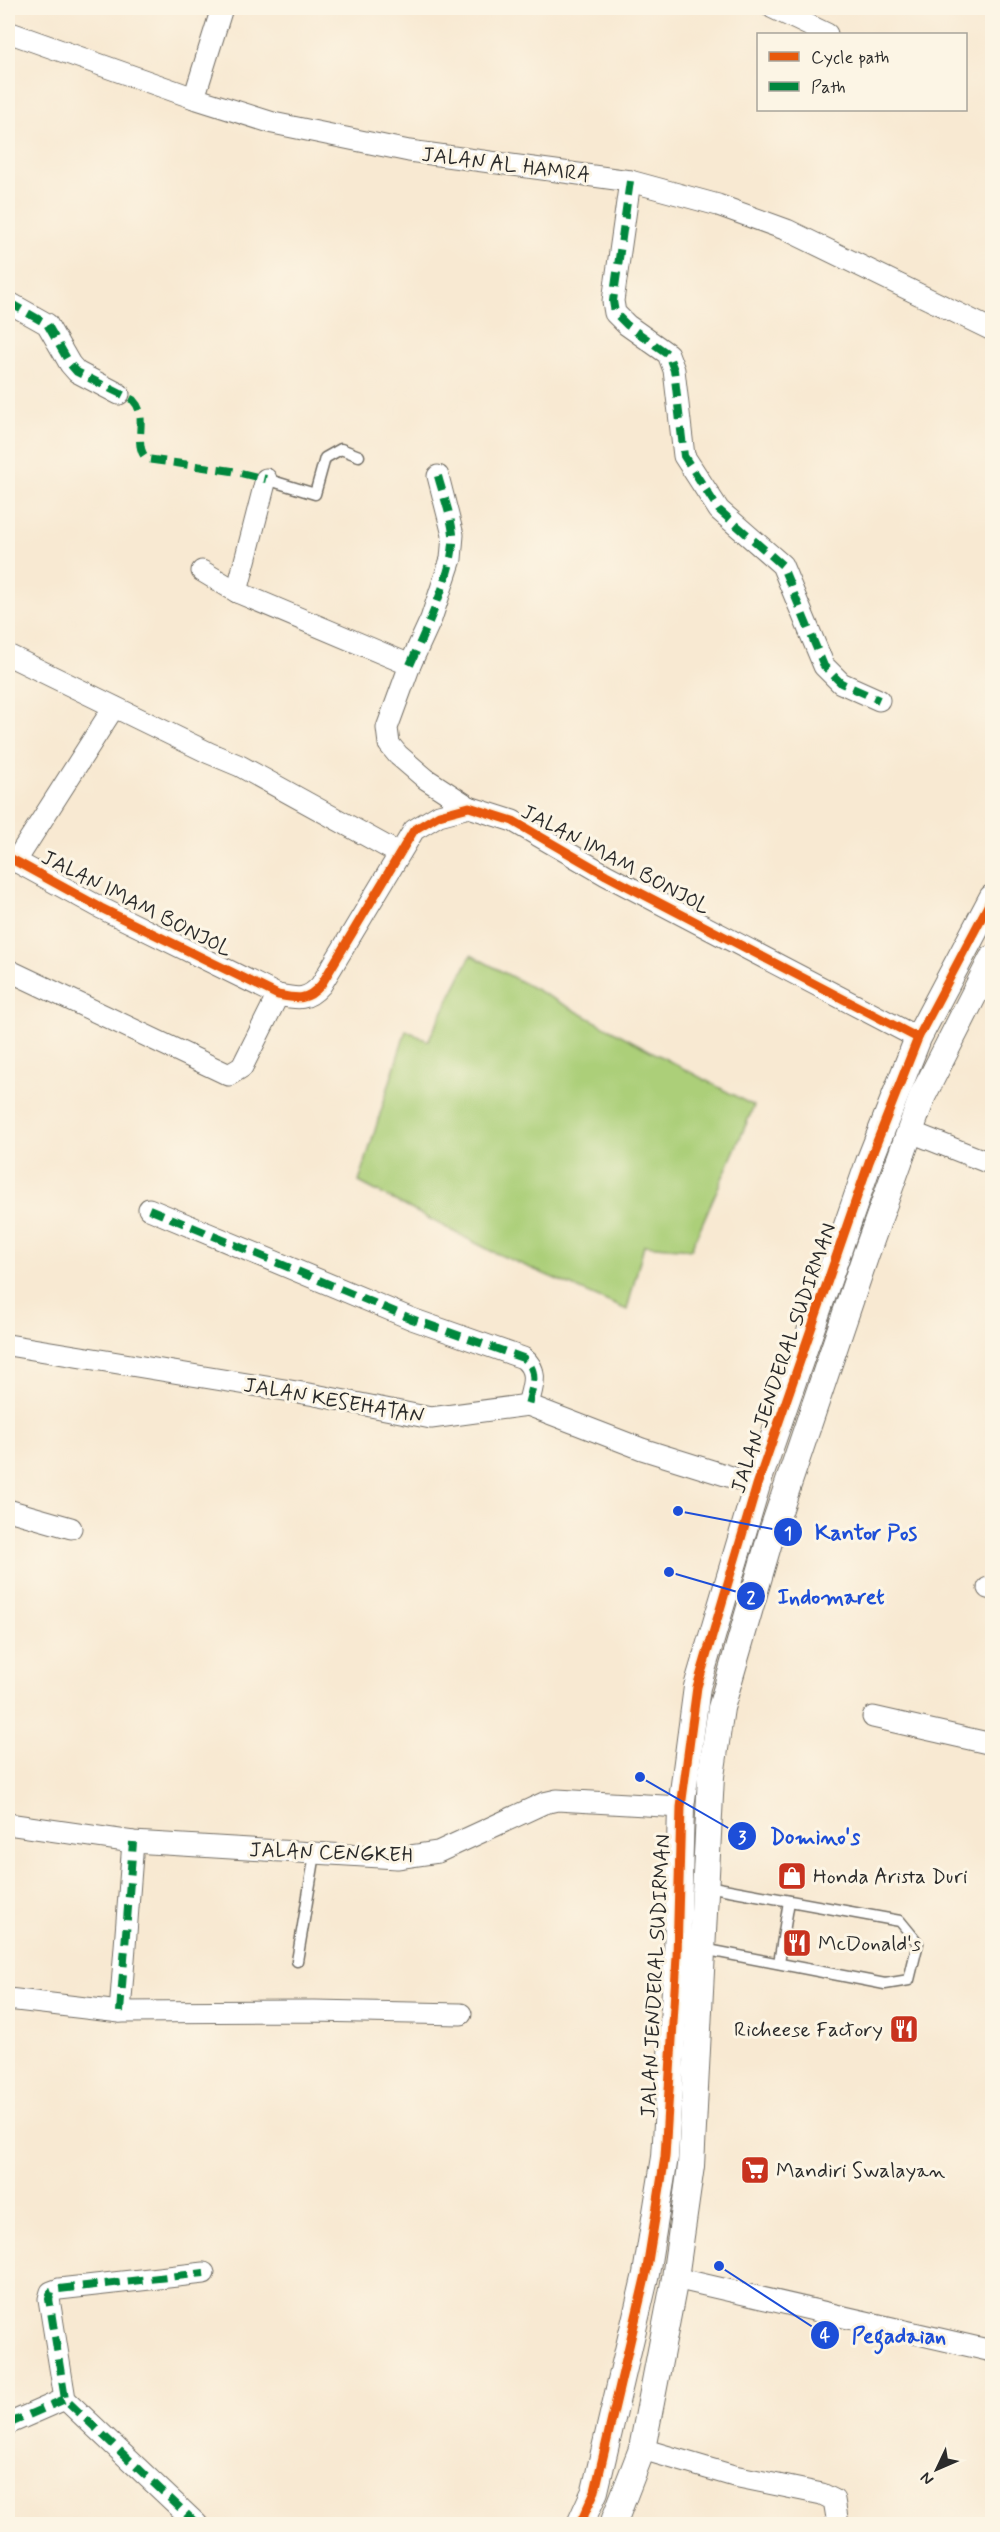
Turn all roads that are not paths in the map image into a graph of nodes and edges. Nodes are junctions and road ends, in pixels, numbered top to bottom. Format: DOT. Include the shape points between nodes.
graph roads {
  1 [pos="222,8"];
  2 [pos="773,8"];
  3 [pos="8,32"];
  4 [pos="825,33"];
  5 [pos="194,98"];
  6 [pos="630,181"];
  7 [pos="8,302"];
  8 [pos="993,330"];
  9 [pos="119,394"];
  10 [pos="359,456"];
  11 [pos="438,476"];
  12 [pos="266,479"];
  13 [pos="202,572"];
  14 [pos="237,592"];
  15 [pos="8,655"];
  16 [pos="410,664"];
  17 [pos="879,700"];
  18 [pos="114,707"];
  19 [pos="470,807"];
  20 [pos="398,853"];
  21 [pos="11,859"];
  22 [pos="993,898"];
  23 [pos="993,959"];
  24 [pos="8,970"];
  25 [pos="278,995"];
  26 [pos="918,1038"];
  27 [pos="911,1132"];
  28 [pos="993,1164"];
  29 [pos="150,1209"];
  30 [pos="8,1346"];
  31 [pos="528,1405"];
  32 [pos="757,1485"];
  33 [pos="8,1510"];
  34 [pos="71,1528"];
  35 [pos="722,1601"];
  36 [pos="748,1611"];
  37 [pos="873,1717"];
  38 [pos="993,1744"];
  39 [pos="681,1807"];
  40 [pos="8,1824"];
  41 [pos="133,1842"];
  42 [pos="315,1854"];
  43 [pos="707,1886"];
  44 [pos="789,1901"];
  45 [pos="704,1949"];
  46 [pos="297,1961"];
  47 [pos="779,1963"];
  48 [pos="8,1999"];
  49 [pos="120,2012"];
  50 [pos="461,2014"];
  51 [pos="204,2273"];
  52 [pos="675,2278"];
  53 [pos="993,2351"];
  54 [pos="65,2399"];
  55 [pos="8,2424"];
  56 [pos="642,2450"];
  57 [pos="197,2524"];
  58 [pos="580,2524"];
  59 [pos="613,2524"];
  60 [pos="838,2524"];
  1 -- 5 [label="street"];
  2 -- 4 [label="street"];
  3 -- 5 [label="street, JALAN AL HAMRA"];
  5 -- 6 [label="street, JALAN AL HAMRA" via="273,123 410,151"];
  6 -- 8 [label="street, JALAN AL HAMRA" via="718,205 787,230"];
  6 -- 17 [label="street" via="613,301 615,313 668,354 674,370 684,456 719,510 782,565 824,666 841,683"];
  7 -- 9 [label="street" via="47,324 77,372"];
  10 -- 12 [label="lane" via="341,448 325,458 315,494"];
  11 -- 16 [label="street" via="453,535 451,559"];
  12 -- 14 [label="street"];
  13 -- 14 [label="street"];
  14 -- 16 [label="street"];
  15 -- 18 [label="street"];
  16 -- 19 [label="street" via="387,728 389,744 426,779"];
  18 -- 20 [label="street" via="240,766"];
  18 -- 21 [label="street"];
  19 -- 20 [label="street, JALAN IMAM BONJOL" via="439,815 414,830"];
  19 -- 26 [label="street, JALAN IMAM BONJOL" via="513,821 606,875"];
  20 -- 25 [label="street, JALAN IMAM BONJOL" via="316,991 302,1000"];
  21 -- 25 [label="street, JALAN IMAM BONJOL"];
  22 -- 26 [label="street, JALAN JENDERAL SUDIRMAN"];
  23 -- 27 [label="street" via="941,1057"];
  24 -- 25 [label="street" via="229,1075 242,1067"];
  26 -- 32 [label="street, JALAN JENDERAL SUDIRMAN" via="869,1161"];
  27 -- 28 [label="street"];
  27 -- 36 [label="street" via="862,1264"];
  29 -- 31 [label="street" via="402,1315 523,1358 535,1374"];
  30 -- 31 [label="street, JALAN KESEHATAN" via="303,1393 431,1418"];
  31 -- 32 [label="street, JALAN KESEHATAN" via="642,1449"];
  32 -- 35 [label="street, JALAN JENDERAL SUDIRMAN"];
  33 -- 34 [label="street"];
  35 -- 36 [label="street"];
  35 -- 39 [label="street, JALAN JENDERAL SUDIRMAN" via="697,1687"];
  36 -- 43 [label="street" via="721,1708 711,1776"];
  37 -- 38 [label="street"];
  39 -- 42 [label="street, JALAN CENGKEH" via="557,1800 438,1852 397,1858"];
  39 -- 58 [label="street, JALAN JENDERAL SUDIRMAN" via="670,2081 657,2215 595,2491"];
  40 -- 41 [label="street, JALAN CENGKEH"];
  41 -- 42 [label="street, JALAN CENGKEH"];
  41 -- 49 [label="street"];
  42 -- 46 [label="lane"];
  43 -- 44 [label="lane"];
  43 -- 45 [label="street"];
  44 -- 47 [label="lane"];
  44 -- 47 [label="lane" via="900,1921 918,1942 909,1980 885,1984"];
  45 -- 47 [label="lane"];
  45 -- 52 [label="street" via="693,2143"];
  48 -- 49 [label="street"];
  49 -- 50 [label="street"];
  51 -- 54 [label="street" via="51,2292"];
  52 -- 53 [label="street"];
  52 -- 56 [label="street"];
  54 -- 55 [label="street"];
  54 -- 57 [label="street"];
  56 -- 59 [label="street"];
  56 -- 60 [label="street" via="822,2494 834,2500"];
}
